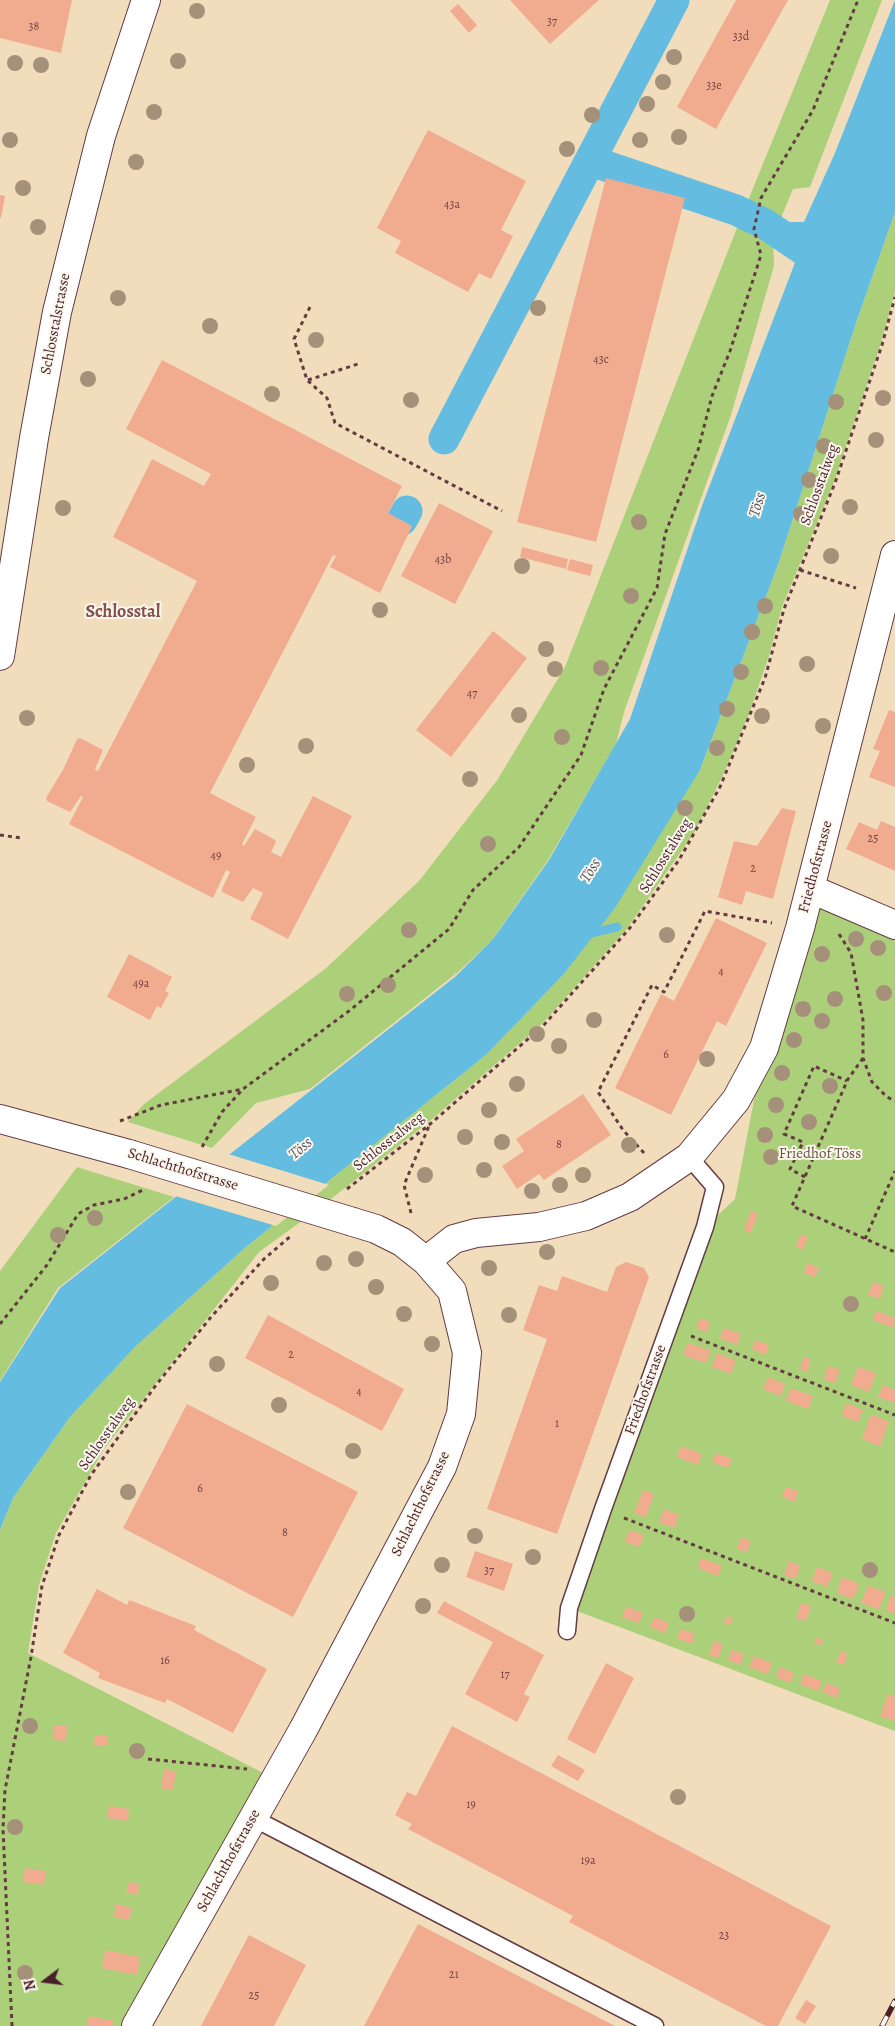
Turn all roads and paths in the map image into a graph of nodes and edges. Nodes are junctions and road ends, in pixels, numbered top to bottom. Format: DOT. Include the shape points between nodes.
graph roads {
  1 [pos="146,0"];
  2 [pos="858,0"];
  3 [pos="895,297"];
  4 [pos="310,307"];
  5 [pos="358,364"];
  6 [pos="307,380"];
  7 [pos="502,510"];
  8 [pos="895,555"];
  9 [pos="800,570"];
  10 [pos="884,597"];
  11 [pos="885,644"];
  12 [pos="0,656"];
  13 [pos="0,835"];
  14 [pos="21,838"];
  15 [pos="811,889"];
  16 [pos="895,925"];
  17 [pos="800,928"];
  18 [pos="836,929"];
  19 [pos="863,1058"];
  20 [pos="847,1081"];
  21 [pos="246,1087"];
  22 [pos="895,1101"];
  23 [pos="0,1119"];
  24 [pos="118,1121"];
  25 [pos="430,1125"];
  26 [pos="195,1152"];
  27 [pos="689,1157"];
  28 [pos="895,1171"];
  29 [pos="665,1175"];
  30 [pos="805,1177"];
  31 [pos="152,1184"];
  32 [pos="343,1193"];
  33 [pos="412,1216"];
  34 [pos="299,1229"];
  35 [pos="865,1239"];
  36 [pos="895,1252"];
  37 [pos="426,1260"];
  38 [pos="0,1324"];
  39 [pos="669,1328"];
  40 [pos="895,1415"];
  41 [pos="603,1509"];
  42 [pos="895,1623"];
  43 [pos="567,1631"];
  44 [pos="148,1759"];
  45 [pos="250,1770"];
  46 [pos="253,1818"];
  47 [pos="12,2026"];
  48 [pos="136,2026"];
  49 [pos="656,2026"];
  1 -- 12 [label="street, Schlosstalstrasse" via="101,136 57,312"];
  2 -- 21 [label="path" via="813,110 761,198 755,228 761,255 712,396 698,450 665,534 658,588 604,689 581,754 519,847 472,890 449,929 348,1012"];
  3 -- 9 [label="path, Schlosstalweg" via="835,483"];
  4 -- 6 [label="path" via="294,339"];
  5 -- 6 [label="path"];
  6 -- 7 [label="path" via="327,398 335,423"];
  8 -- 10 [label="street, Friedhofstrasse"];
  9 -- 10 [label="path"];
  9 -- 25 [label="path, Schlosstalweg" via="784,609 765,678 742,735 720,787 675,866 634,924 543,1026"];
  10 -- 11 [label="street, Friedhofstrasse"];
  11 -- 15 [label="street, Friedhofstrasse"];
  13 -- 14 [label="path"];
  15 -- 16 [label="street"];
  15 -- 17 [label="street, Friedhofstrasse"];
  17 -- 27 [label="street, Friedhofstrasse" via="764,1048 736,1100"];
  17 -- 29 [label="path" via="705,911 664,992 652,986 598,1092 623,1130"];
  18 -- 19 [label="path" via="851,953 863,1020"];
  19 -- 20 [label="path"];
  19 -- 22 [label="path" via="872,1082 886,1097"];
  20 -- 30 [label="path"];
  20 -- 30 [label="path" via="814,1066 784,1134 803,1142 790,1170"];
  21 -- 24 [label="path" via="161,1106"];
  21 -- 26 [label="path" via="222,1112"];
  23 -- 37 [label="street, Schlachthofstrasse, bridge" via="129,1154 376,1229 402,1242"];
  25 -- 32 [label="path, Schlosstalweg"];
  25 -- 33 [label="path" via="404,1185"];
  27 -- 29 [label="street, Friedhofstrasse"];
  27 -- 39 [label="lane, Friedhofstrasse" via="715,1187"];
  28 -- 35 [label="path"];
  29 -- 37 [label="street, Friedhofstrasse" via="630,1197 586,1216 539,1227 476,1233 454,1240"];
  30 -- 35 [label="path" via="792,1206"];
  31 -- 38 [label="path" via="124,1199 94,1205 78,1214 48,1264"];
  34 -- 47 [label="path, Schlosstalweg" via="264,1259 156,1385 91,1475 59,1535 42,1586 5,1790 3,1829"];
  35 -- 36 [label="path"];
  37 -- 46 [label="street, Schlachthofstrasse" via="452,1291 467,1353 461,1414 442,1467"];
  39 -- 40 [label="path"];
  39 -- 41 [label="lane, Friedhofstrasse"];
  41 -- 42 [label="path"];
  41 -- 43 [label="lane, Friedhofstrasse" via="569,1608"];
  44 -- 45 [label="path"];
  46 -- 48 [label="street, Schlachthofstrasse"];
  46 -- 49 [label="lane"];
}
